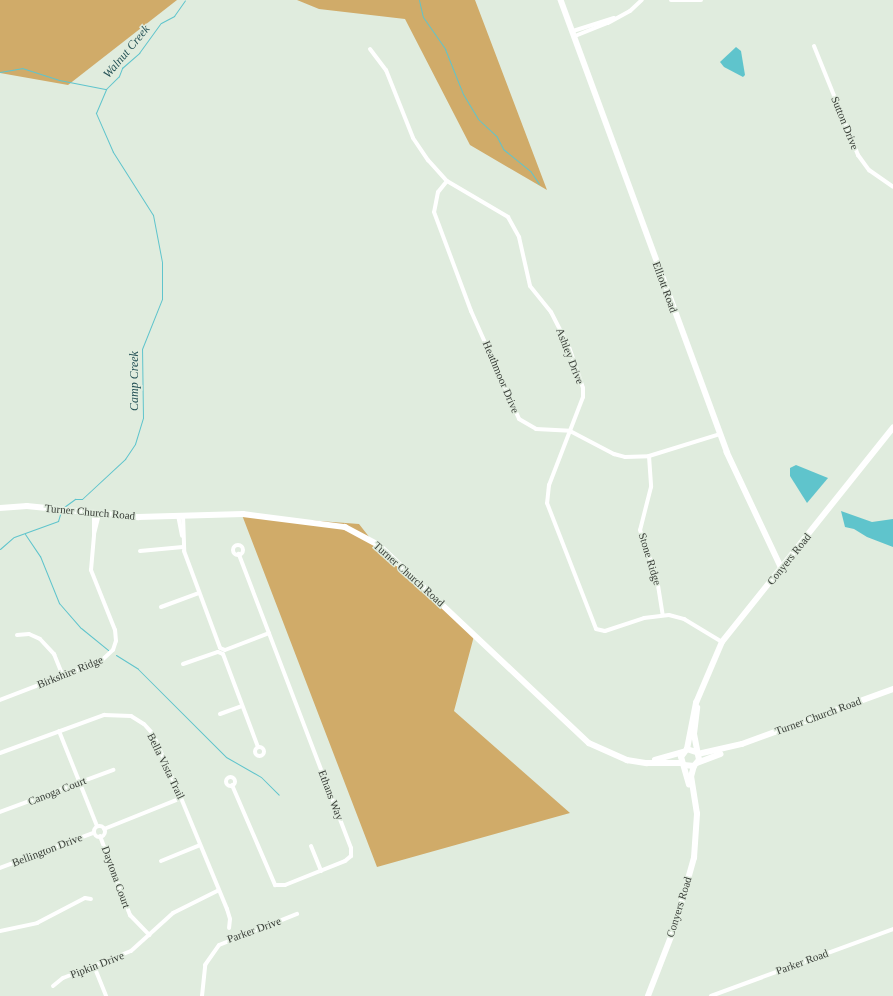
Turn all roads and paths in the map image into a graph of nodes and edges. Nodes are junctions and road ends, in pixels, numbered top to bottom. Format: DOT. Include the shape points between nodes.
graph roads {
  1 [pos="561,0"];
  2 [pos="642,0"];
  3 [pos="671,0"];
  4 [pos="701,0"];
  5 [pos="574,33"];
  6 [pos="814,46"];
  7 [pos="370,49"];
  8 [pos="446,181"];
  9 [pos="893,187"];
  10 [pos="893,428"];
  11 [pos="570,431"];
  12 [pos="720,434"];
  13 [pos="649,456"];
  14 [pos="0,508"];
  15 [pos="97,514"];
  16 [pos="180,515"];
  17 [pos="183,547"];
  18 [pos="140,551"];
  19 [pos="239,554"];
  20 [pos="782,569"];
  21 [pos="199,593"];
  22 [pos="161,607"];
  23 [pos="663,615"];
  24 [pos="270,633"];
  25 [pos="18,635"];
  26 [pos="722,642"];
  27 [pos="222,649"];
  28 [pos="218,652"];
  29 [pos="223,654"];
  30 [pos="183,664"];
  31 [pos="63,676"];
  32 [pos="893,689"];
  33 [pos="699,696"];
  34 [pos="0,700"];
  35 [pos="242,706"];
  36 [pos="220,714"];
  37 [pos="60,731"];
  38 [pos="742,744"];
  39 [pos="258,747"];
  40 [pos="685,751"];
  41 [pos="0,753"];
  42 [pos="697,753"];
  43 [pos="644,762"];
  44 [pos="683,764"];
  45 [pos="696,765"];
  46 [pos="113,770"];
  47 [pos="80,782"];
  48 [pos="232,785"];
  49 [pos="181,798"];
  50 [pos="0,812"];
  51 [pos="696,816"];
  52 [pos="96,826"];
  53 [pos="104,829"];
  54 [pos="93,833"];
  55 [pos="100,836"];
  56 [pos="200,845"];
  57 [pos="311,846"];
  58 [pos="161,861"];
  59 [pos="0,868"];
  60 [pos="321,871"];
  61 [pos="219,890"];
  62 [pos="91,899"];
  63 [pos="297,914"];
  64 [pos="229,928"];
  65 [pos="893,929"];
  66 [pos="0,931"];
  67 [pos="149,935"];
  68 [pos="94,966"];
  69 [pos="53,986"];
  70 [pos="106,996"];
  71 [pos="202,996"];
  72 [pos="648,996"];
  73 [pos="711,996"];
  1 -- 5 [label="street, Elliott Road"];
  2 -- 5 [label="street" via="615,18"];
  3 -- 4 [label="street"];
  5 -- 12 [label="street, Elliott Road"];
  6 -- 9 [label="street, Sutton Drive" via="858,155 869,170"];
  7 -- 8 [label="street, Ashley Drive" via="386,70 416,143"];
  8 -- 11 [label="street, Ashley Drive" via="508,217 515,228 530,286 559,325 583,388 583,397"];
  8 -- 11 [label="street, Heathmoor Drive" via="438,192 434,212 513,411 522,422 536,429"];
  10 -- 20 [label="street, Conyers Road"];
  11 -- 13 [label="street, Heathmoor Drive" via="614,454"];
  11 -- 23 [label="street, Ashley Drive" via="549,485 547,503 593,624 596,629 605,631 644,618"];
  12 -- 13 [label="street, Heathmoor Drive"];
  12 -- 20 [label="street, Elliott Road"];
  13 -- 23 [label="street, Stone Ridge" via="651,487 640,530 657,578"];
  14 -- 15 [label="street, Turner Church Road" via="27,506"];
  15 -- 16 [label="street, Turner Church Road" via="138,517"];
  15 -- 31 [label="street, Birkshire Ridge" via="91,572 115,630 116,643 104,660"];
  16 -- 17 [label="street"];
  16 -- 43 [label="street, Turner Church Road" via="243,514 298,520 345,527 371,539 588,744 613,756"];
  17 -- 18 [label="street"];
  17 -- 21 [label="street"];
  19 -- 24 [label="street, Ethans Way"];
  20 -- 26 [label="street, Conyers Road"];
  21 -- 22 [label="street"];
  21 -- 27 [label="street"];
  23 -- 26 [label="street, Ashley Drive" via="684,619"];
  24 -- 27 [label="street"];
  24 -- 60 [label="street, Ethans Way" via="352,850 346,861"];
  25 -- 31 [label="street" via="31,634 41,639 53,653"];
  26 -- 33 [label="street, Conyers Road"];
  27 -- 28 [label="street"];
  27 -- 29 [label="street"];
  28 -- 29 [label="street"];
  28 -- 30 [label="street"];
  29 -- 35 [label="street"];
  31 -- 34 [label="street, Birkshire Ridge"];
  32 -- 38 [label="street, Turner Church Road"];
  33 -- 40 [label="street, Conyers Road" via="691,718"];
  33 -- 42 [label="street, Conyers Road" via="694,728"];
  35 -- 36 [label="street"];
  35 -- 39 [label="street"];
  37 -- 41 [label="street, Bella Vista Trail"];
  37 -- 47 [label="street"];
  37 -- 49 [label="street, Bella Vista Trail" via="104,715 131,716 144,724 153,734"];
  38 -- 42 [label="street, Turner Church Road"];
  38 -- 45 [label="street, Turner Church Road"];
  40 -- 42 [label="street"];
  40 -- 43 [label="street, Turner Church Road"];
  40 -- 44 [label="street, Conyers Road"];
  42 -- 45 [label="street, Conyers Road"];
  43 -- 44 [label="street, Turner Church Road"];
  44 -- 45 [label="street, Turner Church Road"];
  44 -- 51 [label="street, Conyers Road"];
  45 -- 51 [label="street, Conyers Road" via="691,777"];
  46 -- 47 [label="street, Canoga Court"];
  47 -- 50 [label="street, Canoga Court"];
  47 -- 52 [label="street"];
  48 -- 60 [label="street, Ethans Way" via="274,884 283,886"];
  49 -- 53 [label="street"];
  49 -- 56 [label="street, Bella Vista Trail"];
  51 -- 72 [label="street, Conyers Road" via="694,858 674,929"];
  52 -- 53 [label="street"];
  52 -- 54 [label="street"];
  53 -- 55 [label="street"];
  54 -- 55 [label="street"];
  54 -- 59 [label="street, Bellington Drive"];
  55 -- 67 [label="street, Daytona Court" via="130,915"];
  56 -- 58 [label="street"];
  56 -- 61 [label="street, Bella Vista Trail"];
  57 -- 60 [label="street"];
  61 -- 64 [label="street, Bella Vista Trail" via="230,919"];
  61 -- 67 [label="street, Pipkin Drive" via="173,913"];
  62 -- 66 [label="street" via="84,898 37,922"];
  63 -- 71 [label="street, Parker Drive" via="219,945 205,965"];
  65 -- 73 [label="street, Parker Road"];
  67 -- 68 [label="street, Pipkin Drive" via="131,952"];
  68 -- 69 [label="street, Pipkin Drive" via="63,978"];
  68 -- 70 [label="street"];
}
